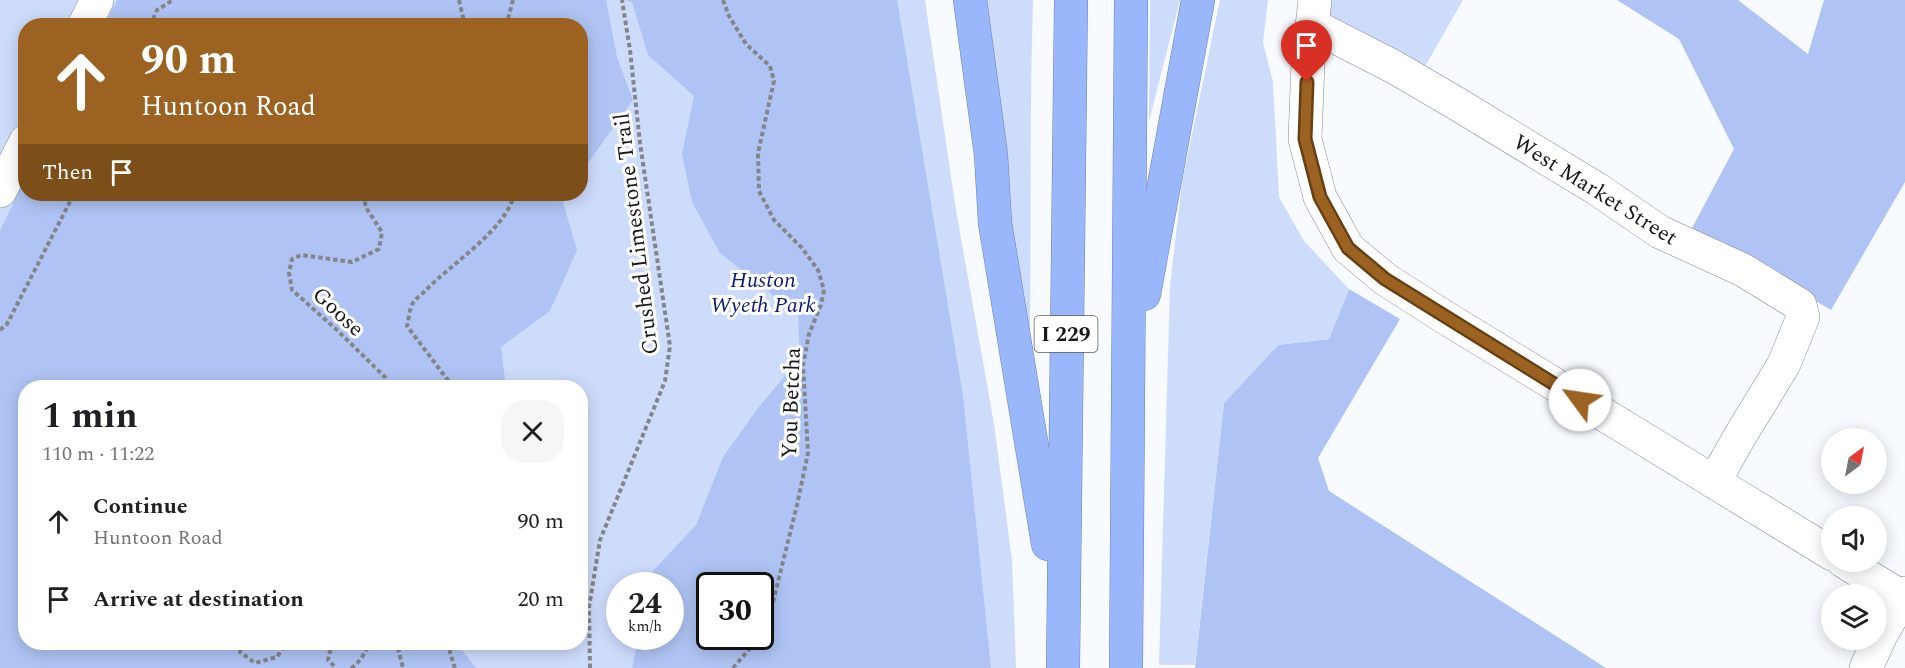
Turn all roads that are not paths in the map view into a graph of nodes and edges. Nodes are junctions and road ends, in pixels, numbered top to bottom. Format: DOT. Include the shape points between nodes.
graph roads {
  1 [pos="97,0"];
  2 [pos="970,0"];
  3 [pos="1071,0"];
  4 [pos="1131,0"];
  5 [pos="1198,0"];
  6 [pos="1313,13"];
  7 [pos="88,18"];
  8 [pos="18,156"];
  9 [pos="0,191"];
  10 [pos="1128,381"];
  11 [pos="1714,482"];
  12 [pos="1821,547"];
  13 [pos="1862,572"];
  14 [pos="1904,596"];
  15 [pos="1062,632"];
  16 [pos="1063,668"];
  17 [pos="1126,668"];
  18 [pos="1866,668"];
  1 -- 7 [label="street"];
  2 -- 15 [label="highway" via="991,155 995,223"];
  3 -- 15 [label="highway, I 229"];
  4 -- 10 [label="highway, I 229"];
  5 -- 10 [label="highway"];
  6 -- 11 [label="street" via="1305,139 1320,197 1348,248 1385,279"];
  6 -- 11 [label="street, West Market Street" via="1660,232 1743,270 1800,305 1803,317 1784,364"];
  8 -- 9 [label="street"];
  10 -- 17 [label="highway, I 229"];
  11 -- 12 [label="street"];
  13 -- 14 [label="street"];
  14 -- 18 [label="street"];
  15 -- 16 [label="highway, I 229"];
}
